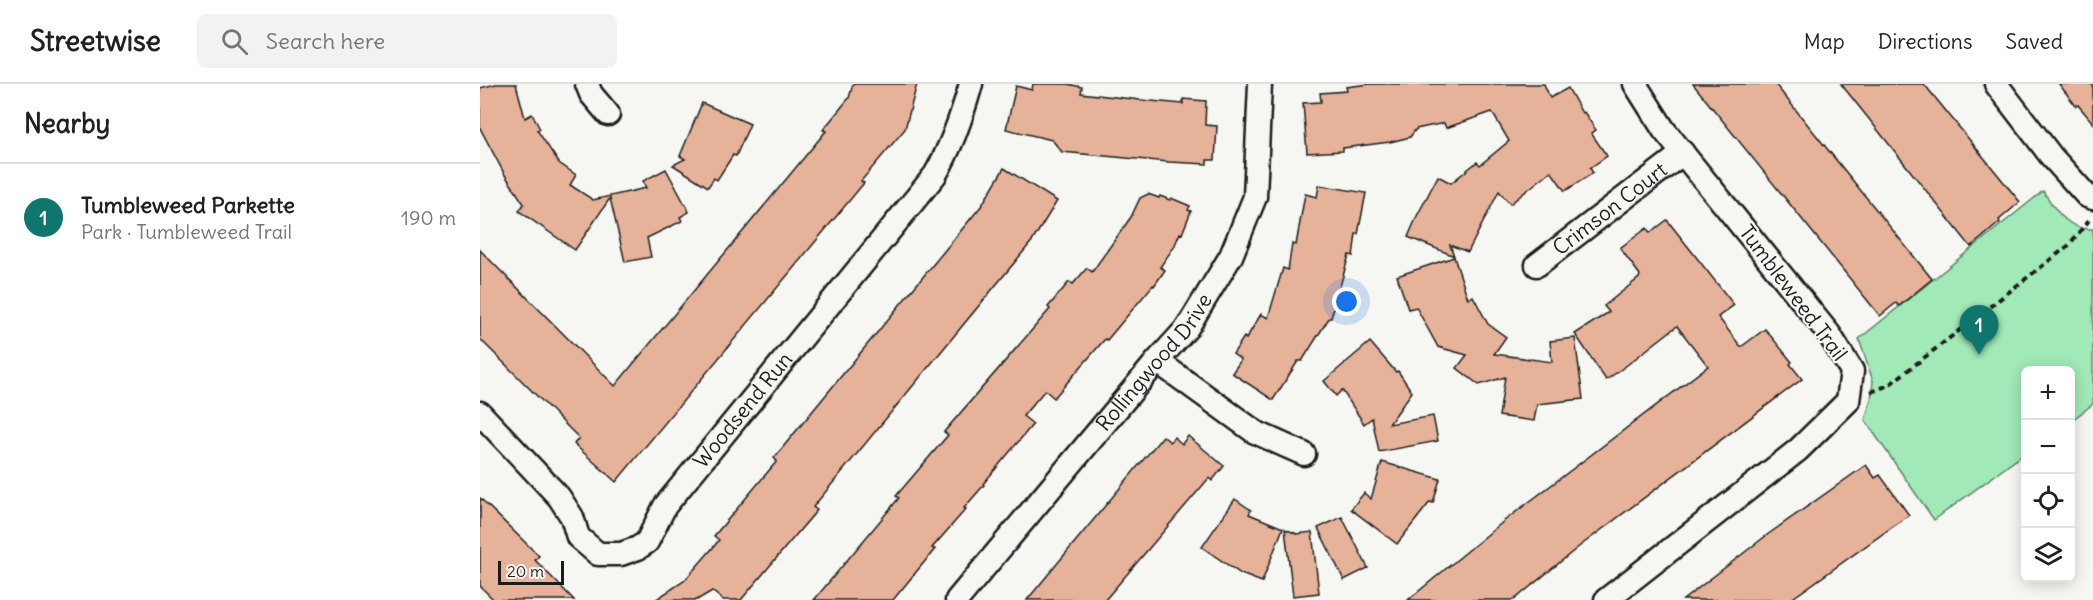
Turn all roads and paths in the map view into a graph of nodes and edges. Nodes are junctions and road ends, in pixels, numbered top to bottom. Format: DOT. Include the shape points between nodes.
graph roads {
  1 [pos="587,84"];
  2 [pos="971,84"];
  3 [pos="1260,84"];
  4 [pos="1635,84"];
  5 [pos="1996,84"];
  6 [pos="608,114"];
  7 [pos="1683,153"];
  8 [pos="2093,198"];
  9 [pos="2093,216"];
  10 [pos="1537,265"];
  11 [pos="1157,361"];
  12 [pos="1848,401"];
  13 [pos="480,413"];
  14 [pos="1304,454"];
  15 [pos="957,600"];
  16 [pos="1606,600"];
  1 -- 6 [label="street"];
  2 -- 13 [label="street, Woodsend Run" via="956,134 934,175 664,506 647,542 621,554 598,554 578,537 572,517 559,497"];
  3 -- 11 [label="street, Rollingwood Drive" via="1255,197 1226,265 1187,328"];
  4 -- 7 [label="street, Tumbleweed Trail"];
  5 -- 8 [label="street" via="2051,156"];
  7 -- 10 [label="street, Crimson Court"];
  7 -- 12 [label="street, Tumbleweed Trail" via="1829,334 1852,371"];
  9 -- 12 [label="path" via="2068,246 1889,385"];
  11 -- 14 [label="street" via="1255,432"];
  11 -- 15 [label="street, Rollingwood Drive"];
  12 -- 16 [label="street" via="1798,450"];
}
